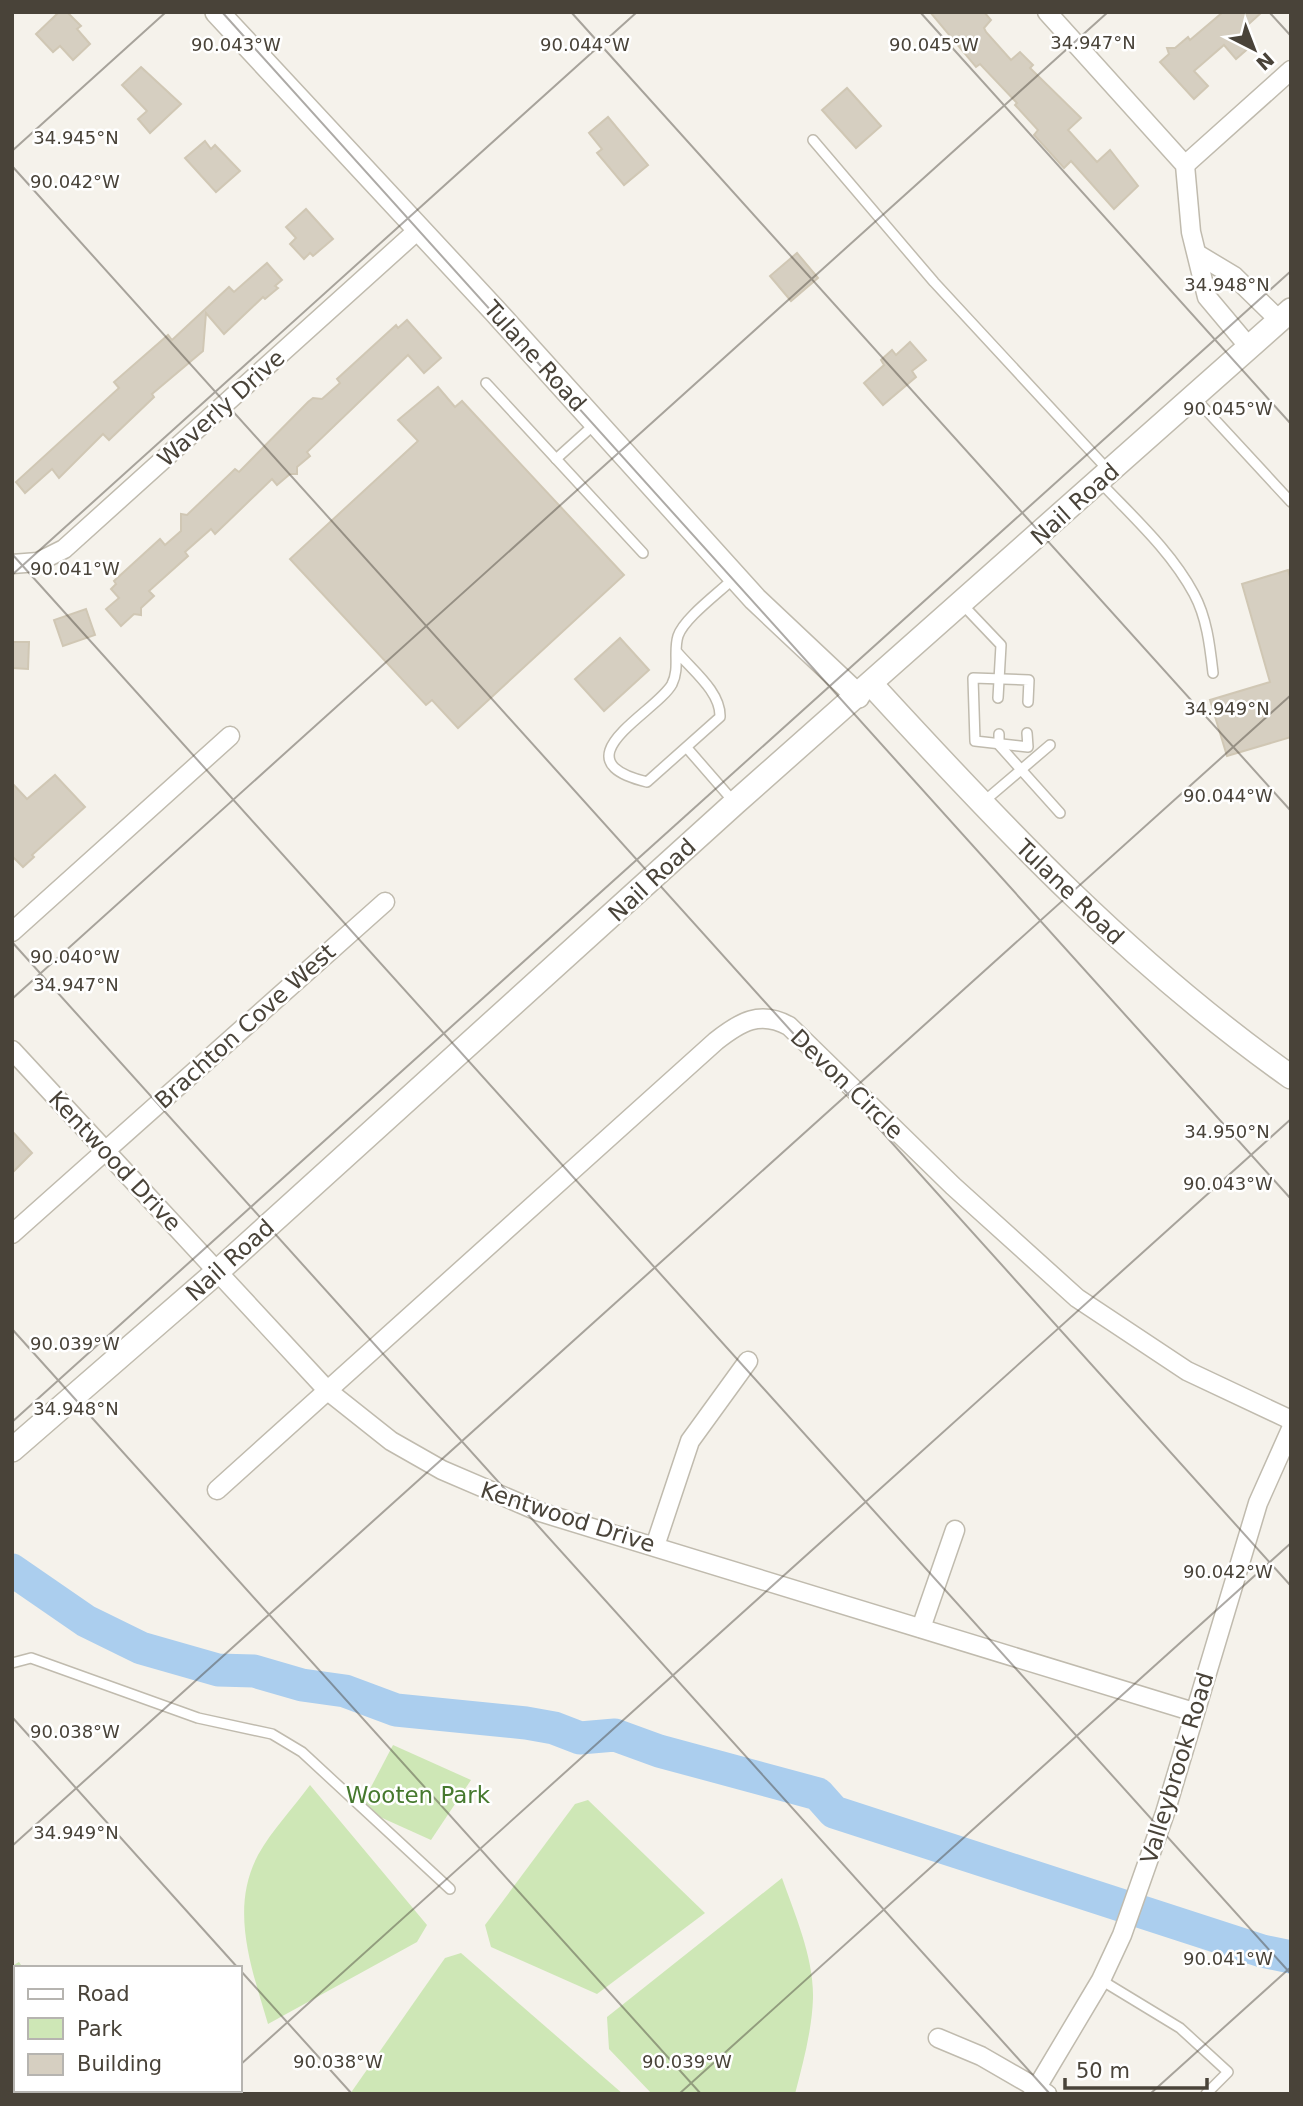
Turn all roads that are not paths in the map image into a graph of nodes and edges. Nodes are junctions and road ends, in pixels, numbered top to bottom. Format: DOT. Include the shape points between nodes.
graph roads {
  1 [pos="217,12"];
  2 [pos="1047,12"];
  3 [pos="1291,70"];
  4 [pos="813,140"];
  5 [pos="1185,164"];
  6 [pos="419,229"];
  7 [pos="1199,255"];
  8 [pos="1285,315"];
  9 [pos="1249,347"];
  10 [pos="486,383"];
  11 [pos="1194,397"];
  12 [pos="596,423"];
  13 [pos="556,459"];
  14 [pos="1105,477"];
  15 [pos="1291,502"];
  16 [pos="643,553"];
  17 [pos="12,564"];
  18 [pos="736,577"];
  19 [pos="962,604"];
  20 [pos="677,652"];
  21 [pos="1213,673"];
  22 [pos="998,679"];
  23 [pos="864,690"];
  24 [pos="998,698"];
  25 [pos="1028,702"];
  26 [pos="1027,733"];
  27 [pos="999,734"];
  28 [pos="230,736"];
  29 [pos="999,745"];
  30 [pos="1050,745"];
  31 [pos="687,748"];
  32 [pos="1022,770"];
  33 [pos="736,803"];
  34 [pos="981,804"];
  35 [pos="1060,813"];
  36 [pos="385,902"];
  37 [pos="12,932"];
  38 [pos="12,1050"];
  39 [pos="1291,1077"];
  40 [pos="106,1151"];
  41 [pos="12,1234"];
  42 [pos="217,1272"];
  43 [pos="748,1361"];
  44 [pos="328,1391"];
  45 [pos="1291,1420"];
  46 [pos="1291,1429"];
  47 [pos="12,1450"];
  48 [pos="218,1490"];
  49 [pos="955,1530"];
  50 [pos="655,1546"];
  51 [pos="921,1628"];
  52 [pos="12,1662"];
  53 [pos="1194,1712"];
  54 [pos="450,1889"];
  55 [pos="1101,1980"];
  56 [pos="938,2038"];
  57 [pos="1039,2091"];
  58 [pos="1206,2094"];
  1 -- 6 [label="street, Tulane Road"];
  2 -- 5 [label="street"];
  3 -- 5 [label="street"];
  4 -- 14 [label="lane"];
  5 -- 7 [label="street" via="1191,232"];
  6 -- 12 [label="street, Tulane Road"];
  6 -- 17 [label="street, Waverly Drive" via="64,549 38,562"];
  7 -- 8 [label="street"];
  7 -- 9 [label="street" via="1207,297"];
  8 -- 9 [label="street, Nail Road"];
  9 -- 11 [label="street, Nail Road"];
  10 -- 13 [label="lane"];
  11 -- 14 [label="street, Nail Road"];
  11 -- 15 [label="lane"];
  12 -- 13 [label="lane"];
  12 -- 18 [label="street, Tulane Road"];
  13 -- 16 [label="lane"];
  14 -- 19 [label="street, Nail Road"];
  14 -- 21 [label="lane" via="1195,596 1208,631"];
  18 -- 20 [label="lane" via="678,635"];
  18 -- 23 [label="street, Tulane Road"];
  19 -- 22 [label="lane" via="1001,645"];
  19 -- 23 [label="street, Nail Road"];
  20 -- 31 [label="lane" via="720,706 720,717"];
  20 -- 31 [label="lane" via="672,685 617,735 610,753 613,766 628,777 647,782"];
  22 -- 24 [label="lane"];
  22 -- 25 [label="lane" via="1029,680"];
  22 -- 29 [label="lane" via="973,678 975,741"];
  23 -- 33 [label="street, Nail Road"];
  23 -- 34 [label="street, Tulane Road"];
  26 -- 29 [label="lane" via="1028,747"];
  27 -- 29 [label="lane"];
  28 -- 37 [label="street"];
  29 -- 32 [label="lane"];
  30 -- 32 [label="lane"];
  31 -- 33 [label="lane"];
  32 -- 34 [label="lane"];
  32 -- 35 [label="lane"];
  33 -- 42 [label="street, Nail Road"];
  34 -- 39 [label="street, Tulane Road" via="1138,956"];
  36 -- 40 [label="street, Brachton Cove West"];
  38 -- 40 [label="street, Kentwood Drive"];
  40 -- 41 [label="street, Brachton Cove West"];
  40 -- 42 [label="street, Kentwood Drive"];
  42 -- 44 [label="street, Kentwood Drive"];
  42 -- 47 [label="street, Nail Road"];
  43 -- 50 [label="street" via="690,1441"];
  44 -- 45 [label="street, Devon Circle" via="716,1041 744,1022 762,1017 789,1026 953,1186 1077,1298 1188,1371"];
  44 -- 48 [label="street, Devon Circle"];
  44 -- 50 [label="street, Kentwood Drive" via="391,1441 458,1479 540,1512"];
  46 -- 53 [label="street, Valleybrook Road" via="1258,1503"];
  49 -- 51 [label="street"];
  50 -- 51 [label="street, Kentwood Drive"];
  51 -- 53 [label="street, Kentwood Drive"];
  52 -- 54 [label="lane" via="30,1658 198,1718 272,1734 302,1752"];
  53 -- 55 [label="street, Valleybrook Road" via="1148,1865"];
  55 -- 57 [label="street, Valleybrook Road"];
  55 -- 58 [label="lane" via="1180,2028 1228,2073"];
  56 -- 57 [label="street" via="981,2056"];
}
